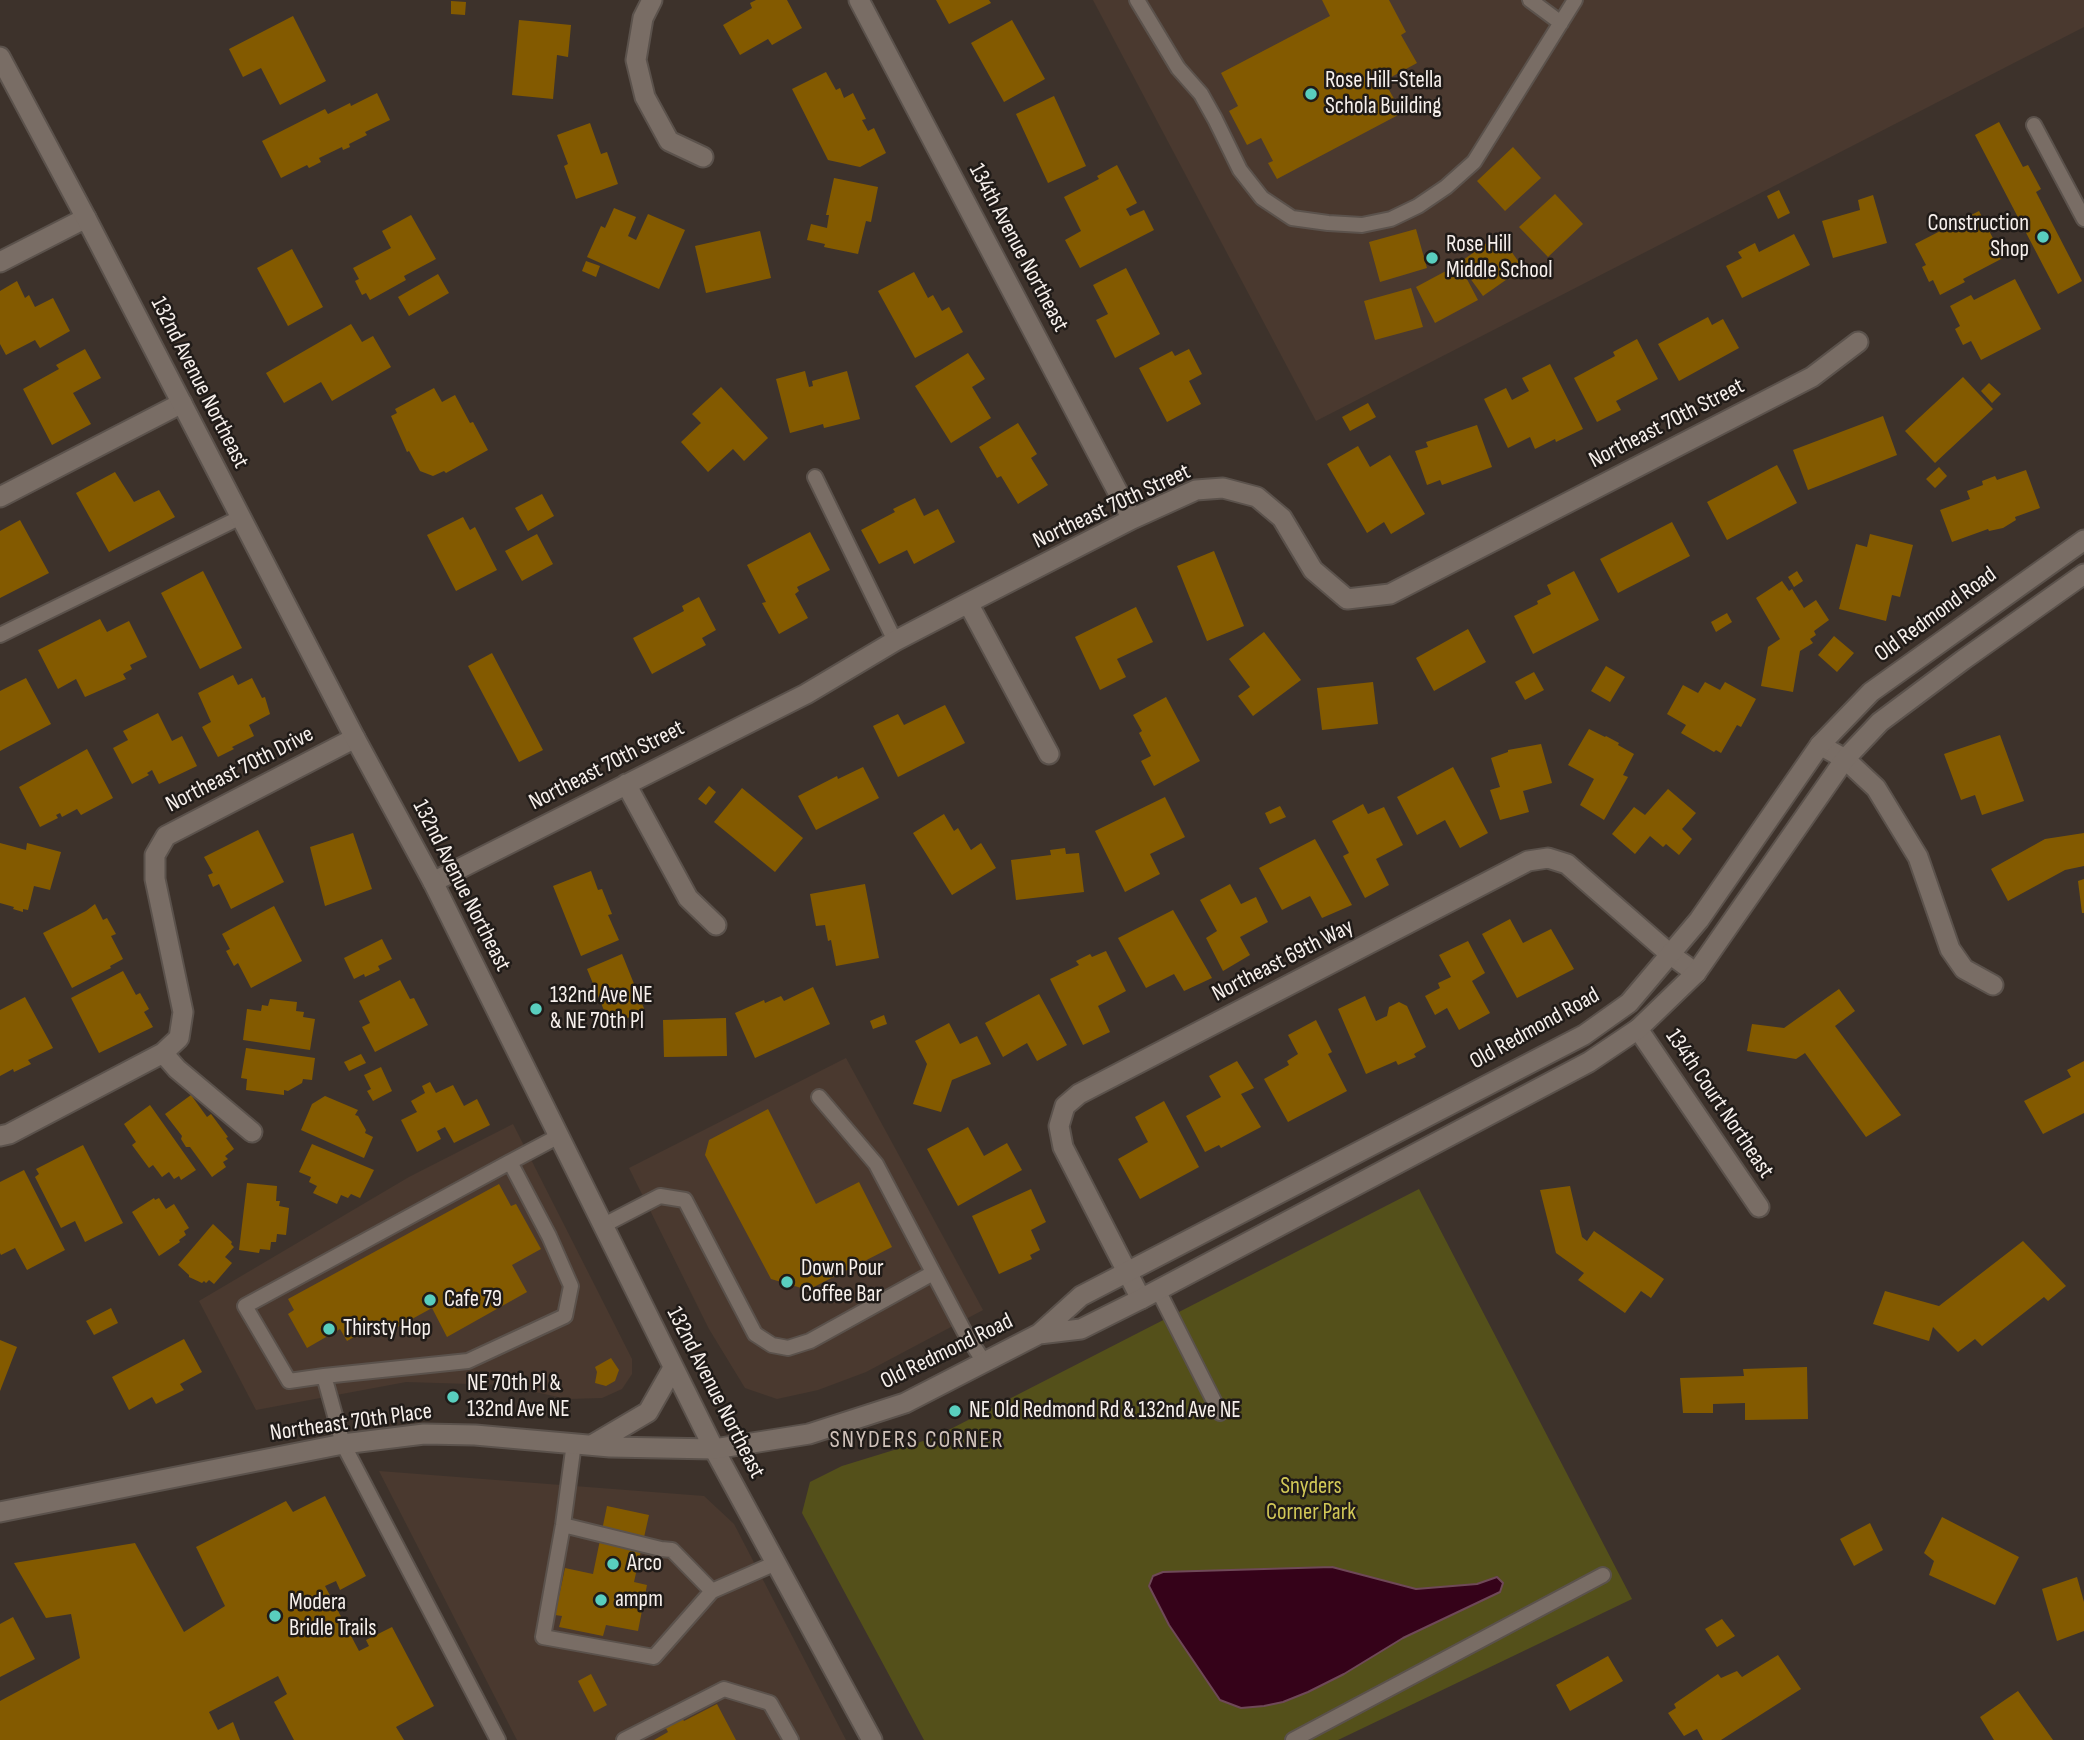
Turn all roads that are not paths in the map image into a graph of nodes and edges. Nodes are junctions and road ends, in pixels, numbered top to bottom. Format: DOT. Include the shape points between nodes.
graph roads {
  1 [pos="652,0"];
  2 [pos="859,0"];
  3 [pos="1137,0"];
  4 [pos="1530,0"];
  5 [pos="1575,0"];
  6 [pos="1561,23"];
  7 [pos="0,57"];
  8 [pos="2034,125"];
  9 [pos="703,157"];
  10 [pos="86,218"];
  11 [pos="2084,219"];
  12 [pos="0,262"];
  13 [pos="1858,342"];
  14 [pos="182,402"];
  15 [pos="814,477"];
  16 [pos="0,497"];
  17 [pos="241,517"];
  18 [pos="1132,519"];
  19 [pos="2084,540"];
  20 [pos="2084,575"];
  21 [pos="968,603"];
  22 [pos="0,635"];
  23 [pos="895,641"];
  24 [pos="355,738"];
  25 [pos="1820,745"];
  26 [pos="1049,754"];
  27 [pos="1845,759"];
  28 [pos="626,784"];
  29 [pos="433,882"];
  30 [pos="716,925"];
  31 [pos="1671,955"];
  32 [pos="1696,973"];
  33 [pos="1993,985"];
  34 [pos="1638,1029"];
  35 [pos="163,1054"];
  36 [pos="819,1097"];
  37 [pos="251,1132"];
  38 [pos="0,1136"];
  39 [pos="559,1136"];
  40 [pos="510,1162"];
  41 [pos="1759,1207"];
  42 [pos="604,1225"];
  43 [pos="1127,1271"];
  44 [pos="933,1273"];
  45 [pos="1149,1294"];
  46 [pos="1039,1334"];
  47 [pos="984,1362"];
  48 [pos="673,1368"];
  49 [pos="324,1376"];
  50 [pos="1220,1413"];
  51 [pos="343,1444"];
  52 [pos="583,1444"];
  53 [pos="713,1449"];
  54 [pos="0,1512"];
  55 [pos="563,1525"];
  56 [pos="776,1563"];
  57 [pos="1603,1575"];
  58 [pos="712,1591"];
  59 [pos="498,1740"];
  60 [pos="624,1740"];
  61 [pos="790,1740"];
  62 [pos="873,1740"];
  63 [pos="1293,1740"];
  1 -- 9 [label="street" via="643,18 636,60 645,97 669,141"];
  2 -- 18 [label="street, 134th Avenue Northeast"];
  3 -- 6 [label="lane" via="1178,68 1200,94 1240,170 1262,198 1292,218 1362,225 1391,219 1418,206 1474,162"];
  4 -- 6 [label="lane"];
  5 -- 6 [label="lane"];
  7 -- 10 [label="street, 132nd Avenue Northeast"];
  8 -- 11 [label="lane"];
  10 -- 12 [label="street"];
  10 -- 14 [label="street, 132nd Avenue Northeast"];
  13 -- 18 [label="street, Northeast 70th Street" via="1812,377 1390,594 1347,598 1313,570 1282,518 1257,497 1223,488 1196,490"];
  14 -- 16 [label="street"];
  14 -- 17 [label="street, 132nd Avenue Northeast"];
  15 -- 23 [label="lane"];
  17 -- 22 [label="lane"];
  17 -- 24 [label="street, 132nd Avenue Northeast"];
  18 -- 21 [label="street, Northeast 70th Street"];
  19 -- 25 [label="street, Old Redmond Road" via="1871,692"];
  20 -- 27 [label="street, Old Redmond Road" via="1880,722"];
  21 -- 23 [label="street, Northeast 70th Street"];
  21 -- 26 [label="street"];
  23 -- 28 [label="street, Northeast 70th Street" via="806,694"];
  24 -- 29 [label="street, 132nd Avenue Northeast"];
  24 -- 35 [label="street, Northeast 70th Drive" via="166,836 155,855 155,879 183,1012 179,1038"];
  25 -- 27 [label="street"];
  25 -- 31 [label="street, Old Redmond Road"];
  27 -- 32 [label="street, Old Redmond Road"];
  27 -- 33 [label="street" via="1876,788 1917,857 1950,949 1964,969"];
  28 -- 29 [label="street, Northeast 70th Street"];
  28 -- 30 [label="street" via="688,898"];
  29 -- 39 [label="street, 132nd Avenue Northeast"];
  31 -- 32 [label="street, Northeast 69th Way"];
  31 -- 43 [label="street, Old Redmond Road" via="1629,1003 1584,1035"];
  31 -- 43 [label="street, Northeast 69th Way" via="1567,864 1549,858 1528,861 1079,1094 1065,1106 1059,1126 1063,1146"];
  32 -- 34 [label="street, Old Redmond Road"];
  34 -- 41 [label="street, 134th Court Northeast"];
  34 -- 45 [label="street, Old Redmond Road" via="1589,1062"];
  35 -- 37 [label="street"];
  35 -- 38 [label="street"];
  36 -- 44 [label="lane" via="876,1164"];
  39 -- 40 [label="lane"];
  39 -- 42 [label="street, 132nd Avenue Northeast"];
  40 -- 49 [label="lane" via="571,1286 565,1316 468,1361"];
  40 -- 49 [label="lane" via="245,1306 289,1381"];
  42 -- 44 [label="lane" via="660,1196 685,1199 755,1334 772,1345 789,1348"];
  42 -- 48 [label="street, 132nd Avenue Northeast"];
  43 -- 45 [label="street, Northeast 69th Way"];
  43 -- 46 [label="street, Old Redmond Road" via="1081,1296"];
  44 -- 47 [label="lane"];
  45 -- 46 [label="street, Old Redmond Road" via="1081,1329"];
  45 -- 50 [label="lane"];
  46 -- 47 [label="street, Old Redmond Road"];
  47 -- 53 [label="street, Old Redmond Road" via="881,1411 809,1434"];
  48 -- 52 [label="street" via="648,1412"];
  48 -- 53 [label="street, 132nd Avenue Northeast"];
  49 -- 51 [label="lane"];
  51 -- 52 [label="street, Northeast 70th Place" via="424,1434"];
  51 -- 54 [label="street, Northeast 70th Place"];
  51 -- 59 [label="lane"];
  52 -- 53 [label="street, Northeast 70th Place"];
  52 -- 55 [label="lane"];
  53 -- 56 [label="street, 132nd Avenue Northeast"];
  55 -- 58 [label="lane" via="672,1550"];
  55 -- 58 [label="lane" via="543,1637 654,1657"];
  56 -- 58 [label="lane"];
  56 -- 62 [label="street, 132nd Avenue Northeast"];
  57 -- 63 [label="lane"];
  60 -- 61 [label="lane" via="724,1689 770,1703"];
}
